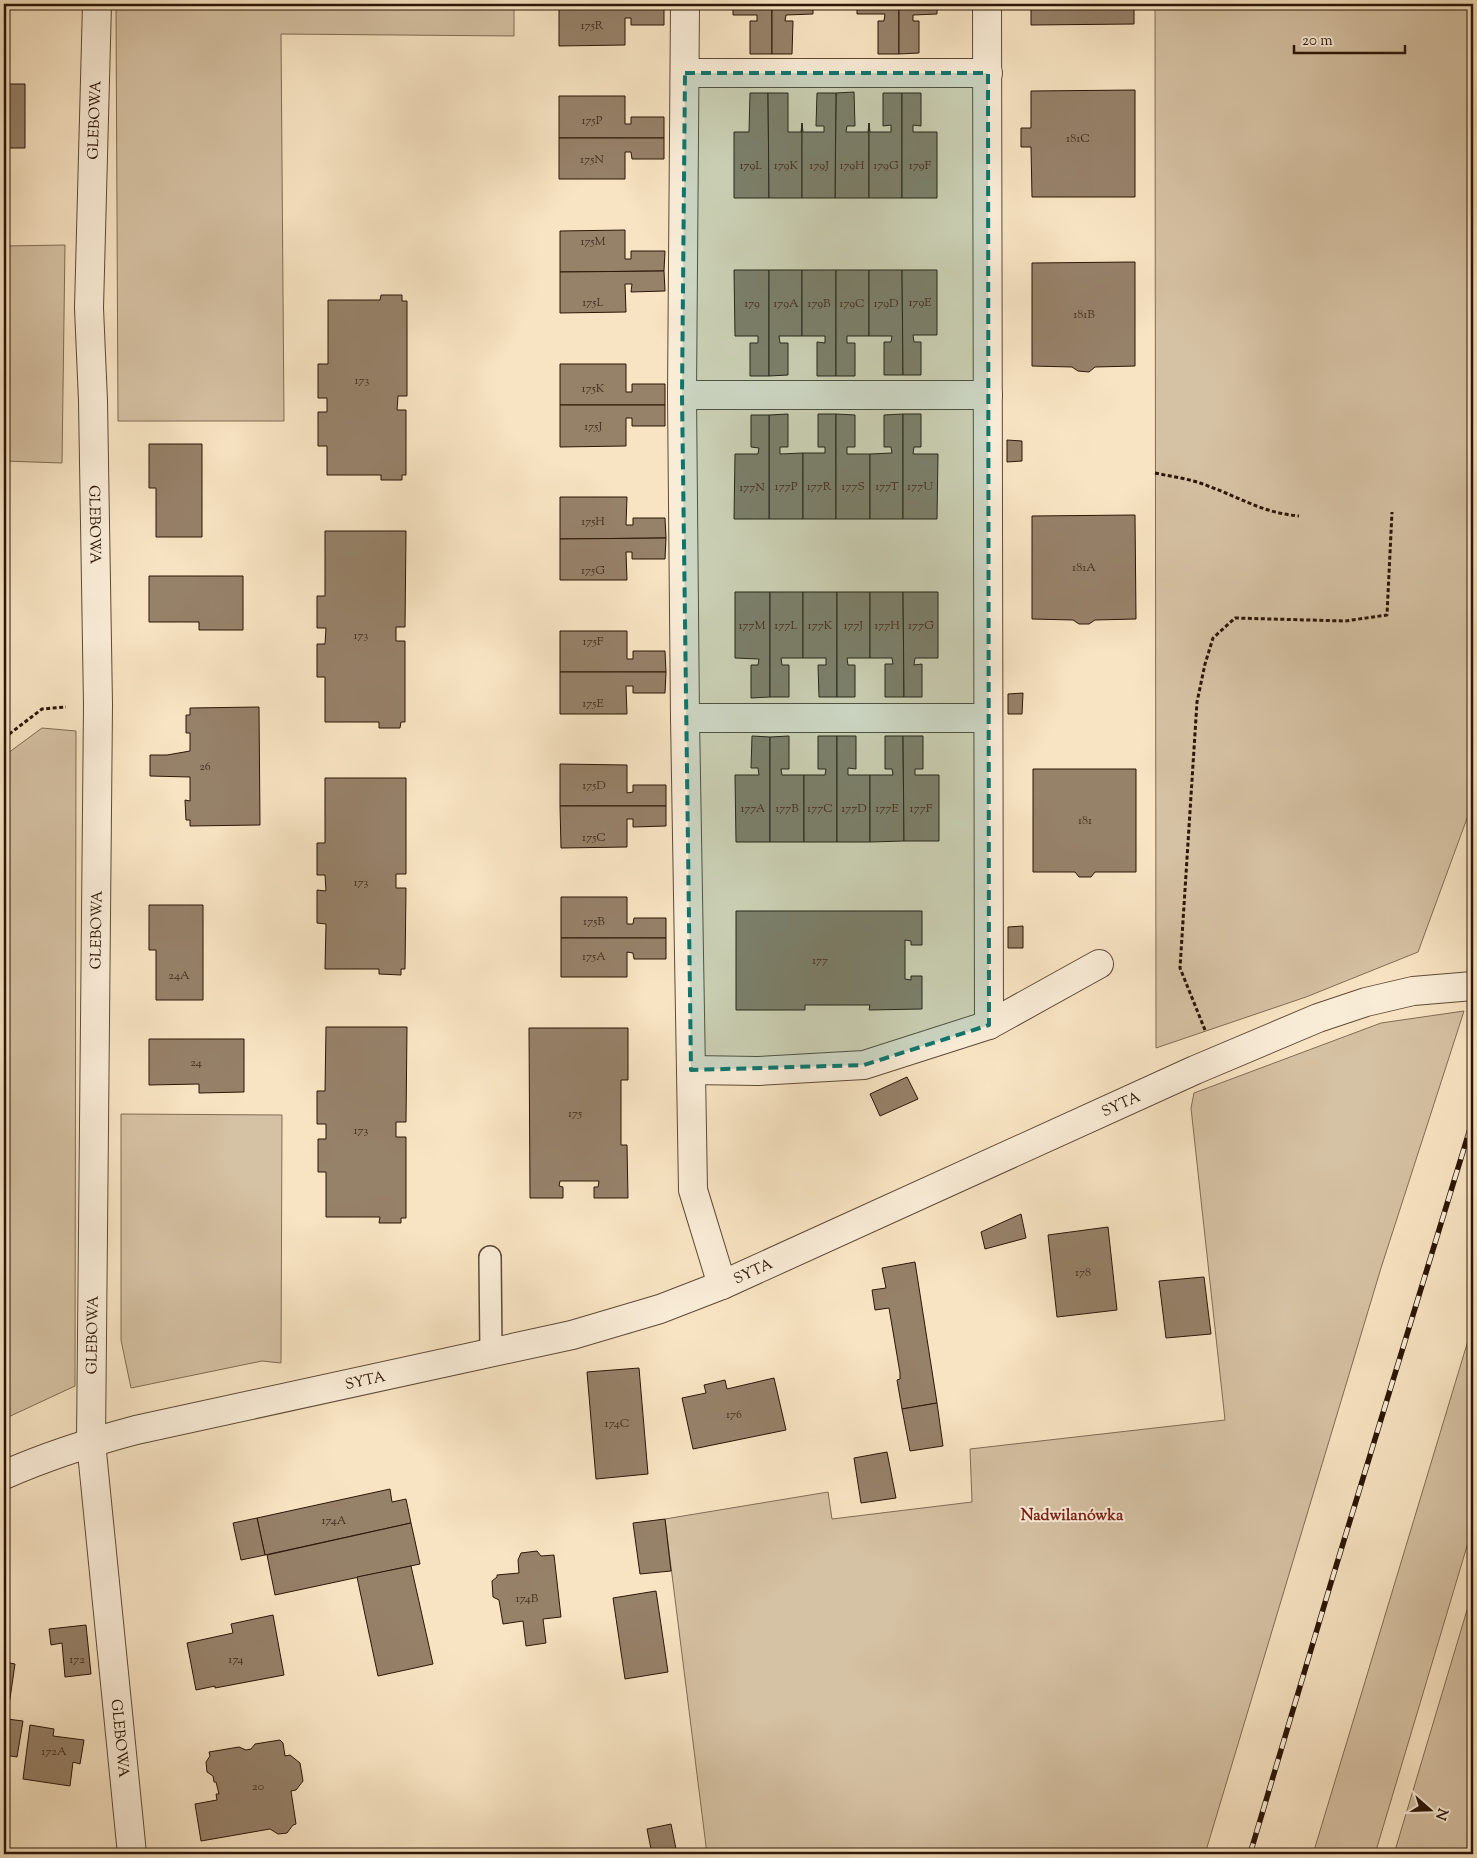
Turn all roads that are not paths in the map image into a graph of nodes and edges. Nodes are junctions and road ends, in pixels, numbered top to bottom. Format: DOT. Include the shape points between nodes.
graph roads {
  1 [pos="97,4"];
  2 [pos="685,4"];
  3 [pos="987,4"];
  4 [pos="684,73"];
  5 [pos="988,73"];
  6 [pos="682,395"];
  7 [pos="988,395"];
  8 [pos="685,718"];
  9 [pos="988,718"];
  10 [pos="1099,964"];
  11 [pos="1473,986"];
  12 [pos="989,1024"];
  13 [pos="691,1070"];
  14 [pos="490,1257"];
  15 [pos="722,1285"];
  16 [pos="491,1352"];
  17 [pos="91,1442"];
  18 [pos="4,1475"];
  19 [pos="132,1854"];
  1 -- 17 [label="street, GLEBOWA" via="89,308 98,705"];
  2 -- 4 [label="street"];
  3 -- 5 [label="street"];
  4 -- 5 [label="street"];
  4 -- 6 [label="street"];
  5 -- 7 [label="street"];
  6 -- 7 [label="street"];
  6 -- 8 [label="street"];
  7 -- 9 [label="street"];
  8 -- 9 [label="street"];
  8 -- 13 [label="street"];
  9 -- 12 [label="street"];
  10 -- 12 [label="street"];
  11 -- 15 [label="street, SYTA" via="1413,991 1318,1018 1218,1060"];
  12 -- 13 [label="street" via="864,1065 758,1071"];
  13 -- 15 [label="street" via="693,1190"];
  14 -- 16 [label="lane"];
  15 -- 16 [label="street, SYTA" via="614,1324"];
  16 -- 17 [label="street, SYTA"];
  17 -- 18 [label="street, SYTA"];
  17 -- 19 [label="street, GLEBOWA"];
}
